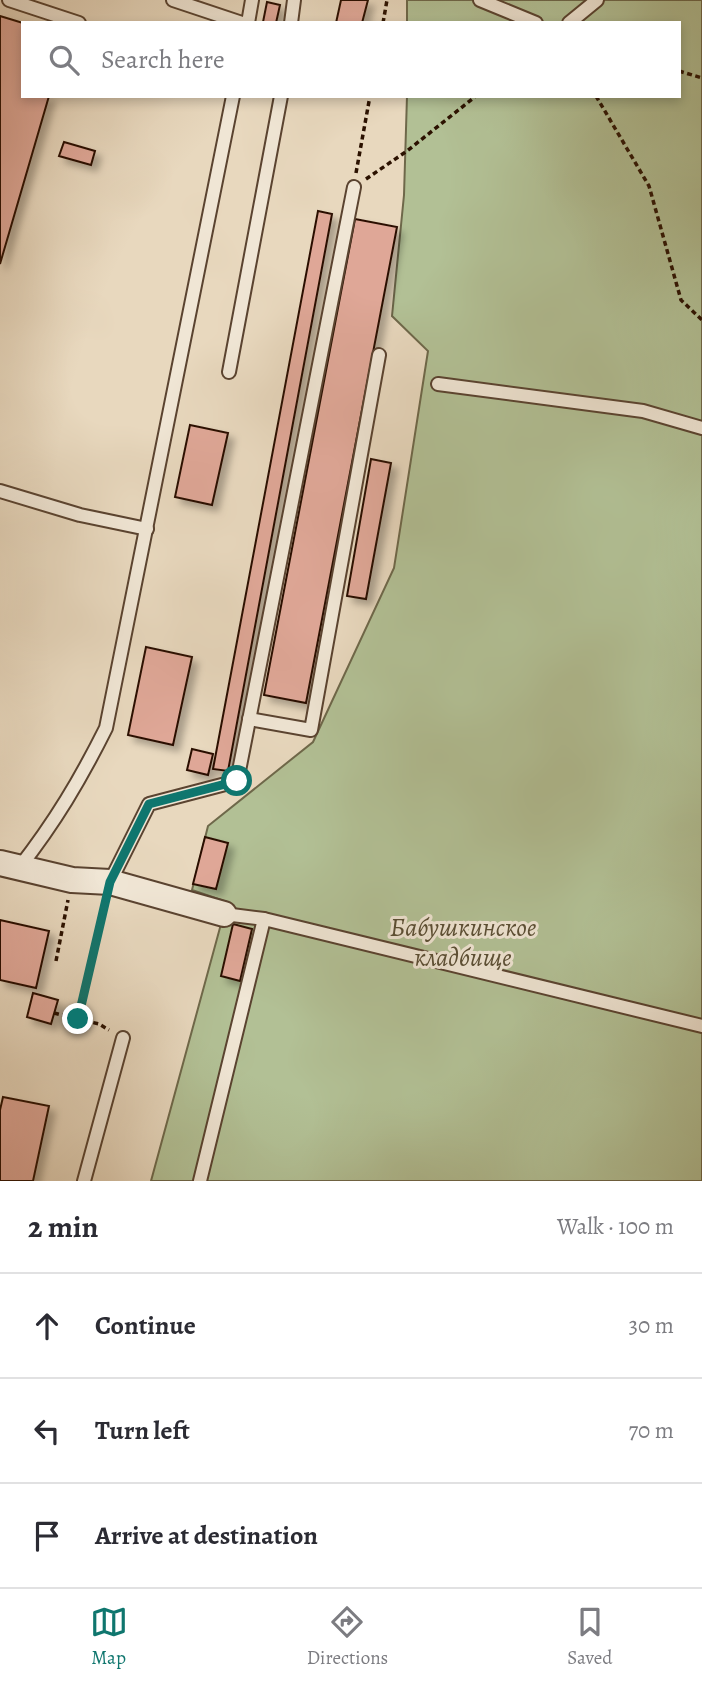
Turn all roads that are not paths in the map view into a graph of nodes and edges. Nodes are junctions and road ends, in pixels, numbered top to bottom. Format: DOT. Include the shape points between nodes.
graph roads {
  1 [pos="9,0"];
  2 [pos="173,0"];
  3 [pos="253,0"];
  4 [pos="294,0"];
  5 [pos="480,0"];
  6 [pos="597,0"];
  7 [pos="73,21"];
  8 [pos="236,21"];
  9 [pos="248,21"];
  10 [pos="291,21"];
  11 [pos="531,21"];
  12 [pos="571,21"];
  13 [pos="233,98"];
  14 [pos="281,98"];
  15 [pos="354,187"];
  16 [pos="379,355"];
  17 [pos="229,372"];
  18 [pos="438,384"];
  19 [pos="702,428"];
  20 [pos="0,491"];
  21 [pos="147,529"];
  22 [pos="249,719"];
  23 [pos="9,865"];
  24 [pos="110,882"];
  25 [pos="224,914"];
  26 [pos="264,919"];
  27 [pos="702,1026"];
  28 [pos="123,1038"];
  29 [pos="84,1181"];
  30 [pos="200,1181"];
  1 -- 7 [label="lane"];
  2 -- 8 [label="lane"];
  3 -- 9 [label="lane"];
  4 -- 10 [label="lane"];
  5 -- 11 [label="lane"];
  6 -- 12 [label="lane"];
  13 -- 21 [label="lane"];
  14 -- 17 [label="lane"];
  15 -- 22 [label="lane"];
  16 -- 22 [label="lane" via="311,730"];
  18 -- 19 [label="lane" via="643,411"];
  20 -- 21 [label="lane"];
  21 -- 23 [label="lane" via="106,729 44,836"];
  22 -- 24 [label="lane" via="237,781 149,804"];
  23 -- 24 [label="street" via="72,880"];
  24 -- 25 [label="street"];
  25 -- 26 [label="lane"];
  26 -- 27 [label="lane"];
  26 -- 30 [label="lane"];
  28 -- 29 [label="lane"];
}
